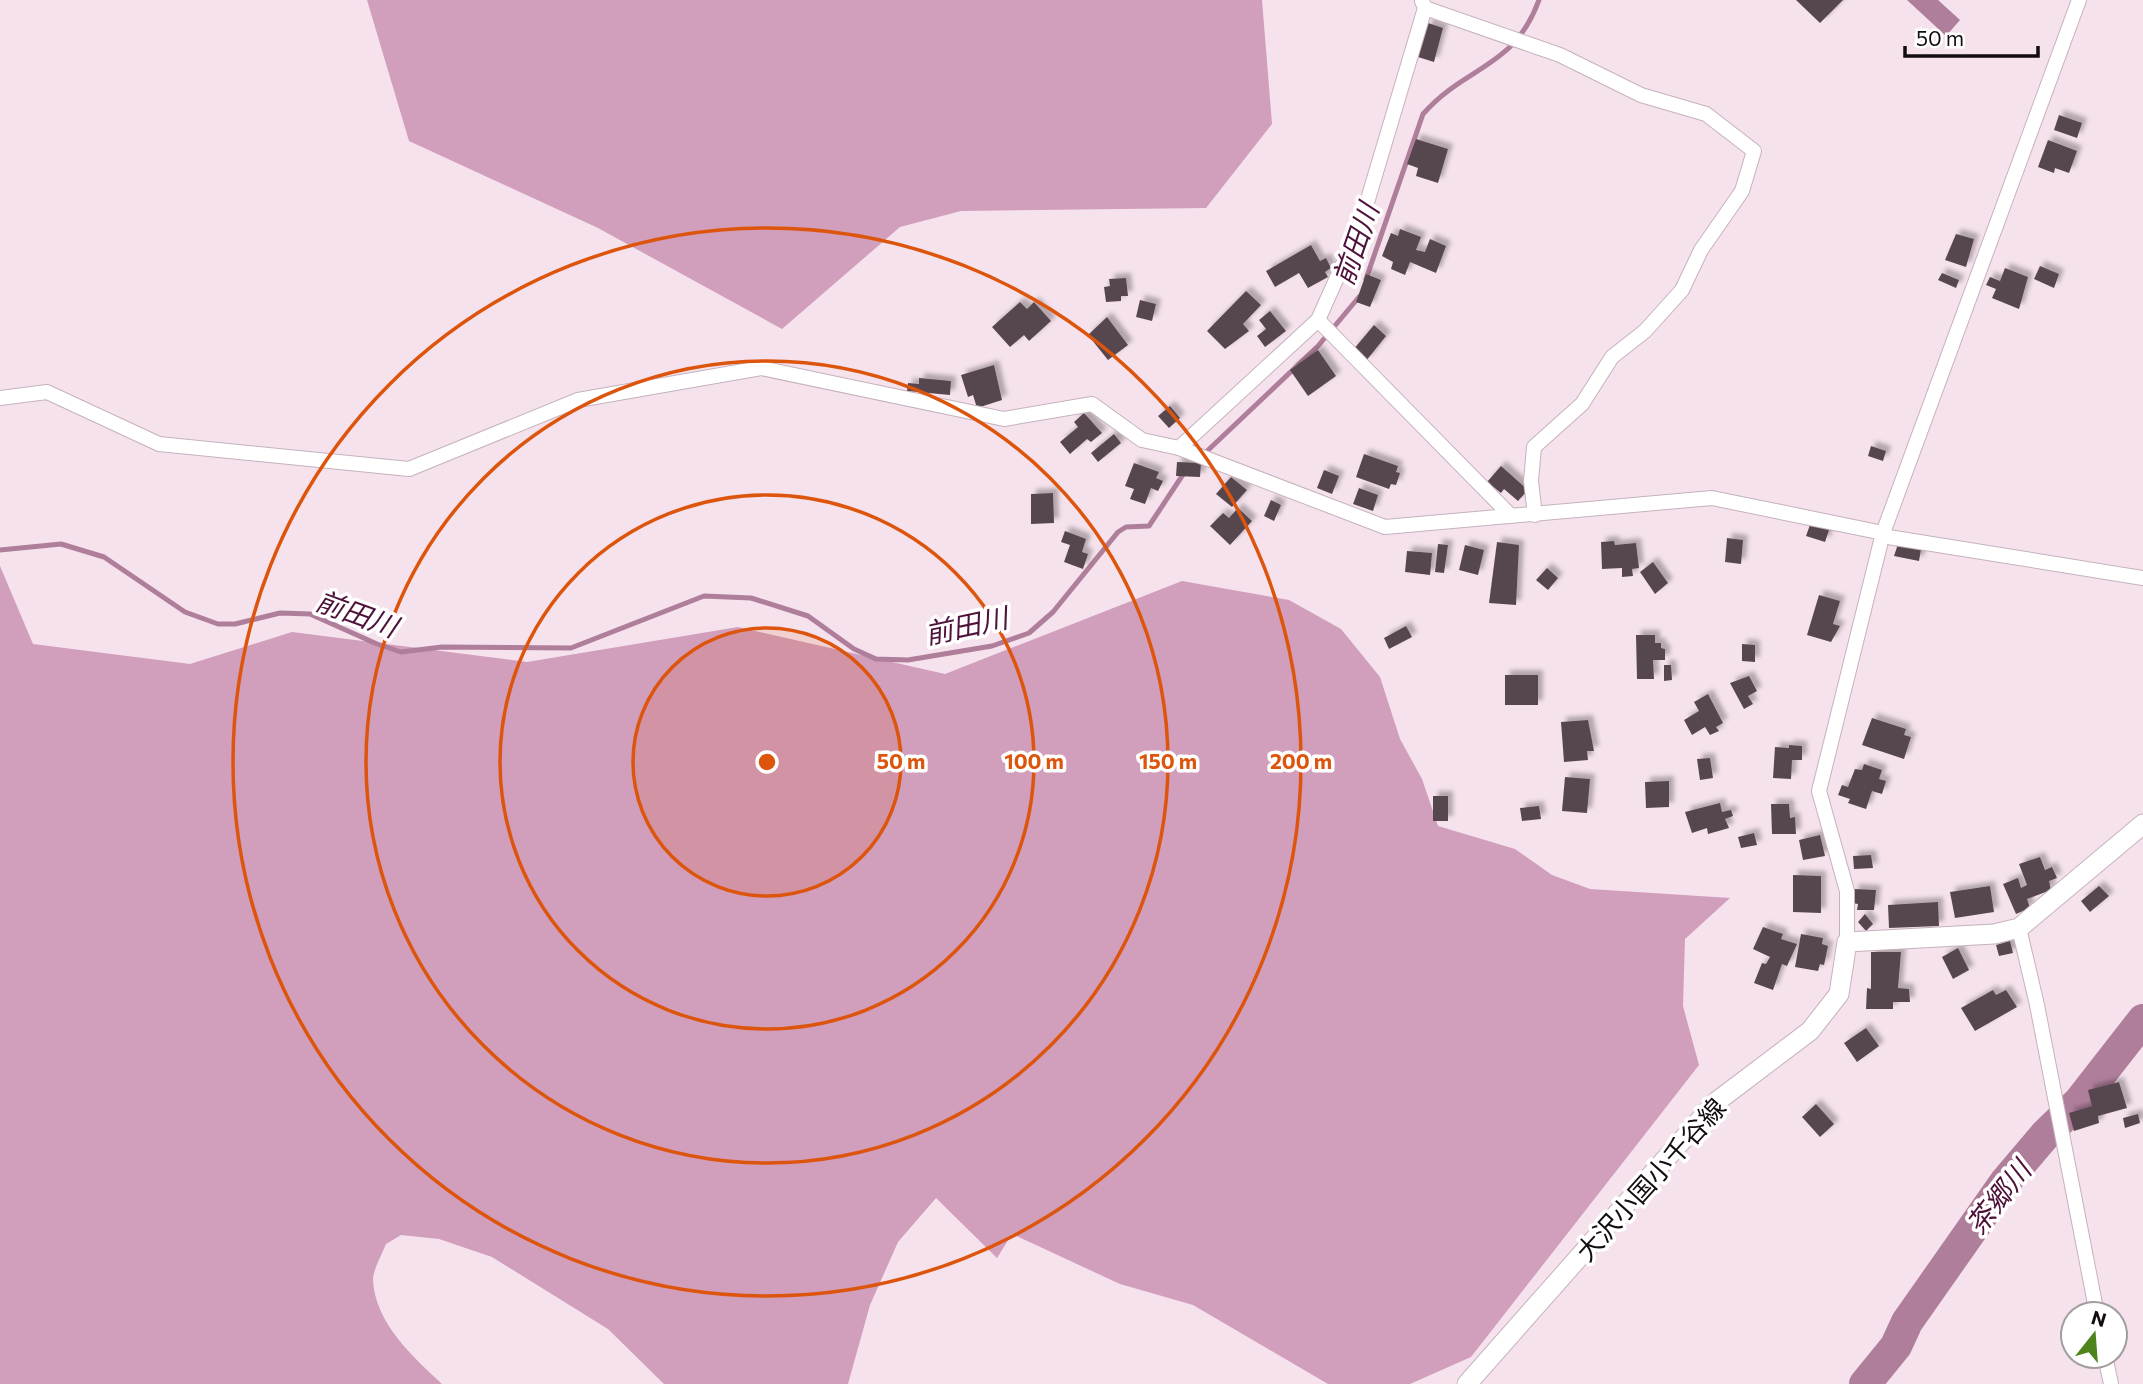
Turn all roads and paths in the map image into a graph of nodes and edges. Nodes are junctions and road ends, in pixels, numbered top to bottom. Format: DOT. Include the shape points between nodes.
graph roads {
  1 [pos="2079,0"];
  2 [pos="1423,4"];
  3 [pos="1318,320"];
  4 [pos="0,398"];
  5 [pos="1179,448"];
  6 [pos="1535,515"];
  7 [pos="1511,516"];
  8 [pos="1883,534"];
  9 [pos="2143,578"];
  10 [pos="2143,824"];
  11 [pos="2019,928"];
  12 [pos="1847,942"];
  13 [pos="2094,1300"];
  14 [pos="1467,1384"];
  1 -- 8 [label="street"];
  2 -- 3 [label="street" via="1360,226"];
  2 -- 6 [label="street" via="1560,55 1641,95 1706,114 1754,151 1742,191 1701,250 1682,290 1645,331 1612,357 1582,404 1534,447"];
  3 -- 5 [label="street"];
  3 -- 7 [label="street"];
  4 -- 5 [label="street" via="47,393 159,444 409,469 578,400 761,368 1004,419 1092,404 1142,440"];
  5 -- 7 [label="street" via="1385,527"];
  6 -- 7 [label="street"];
  6 -- 8 [label="street" via="1712,498"];
  8 -- 9 [label="street"];
  8 -- 12 [label="street" via="1819,791 1847,891"];
  10 -- 11 [label="main road"];
  11 -- 12 [label="main road" via="1994,934"];
  11 -- 13 [label="street"];
  12 -- 14 [label="main road, 大沢小国小千谷線" via="1839,994 1810,1031 1716,1102"];
}
